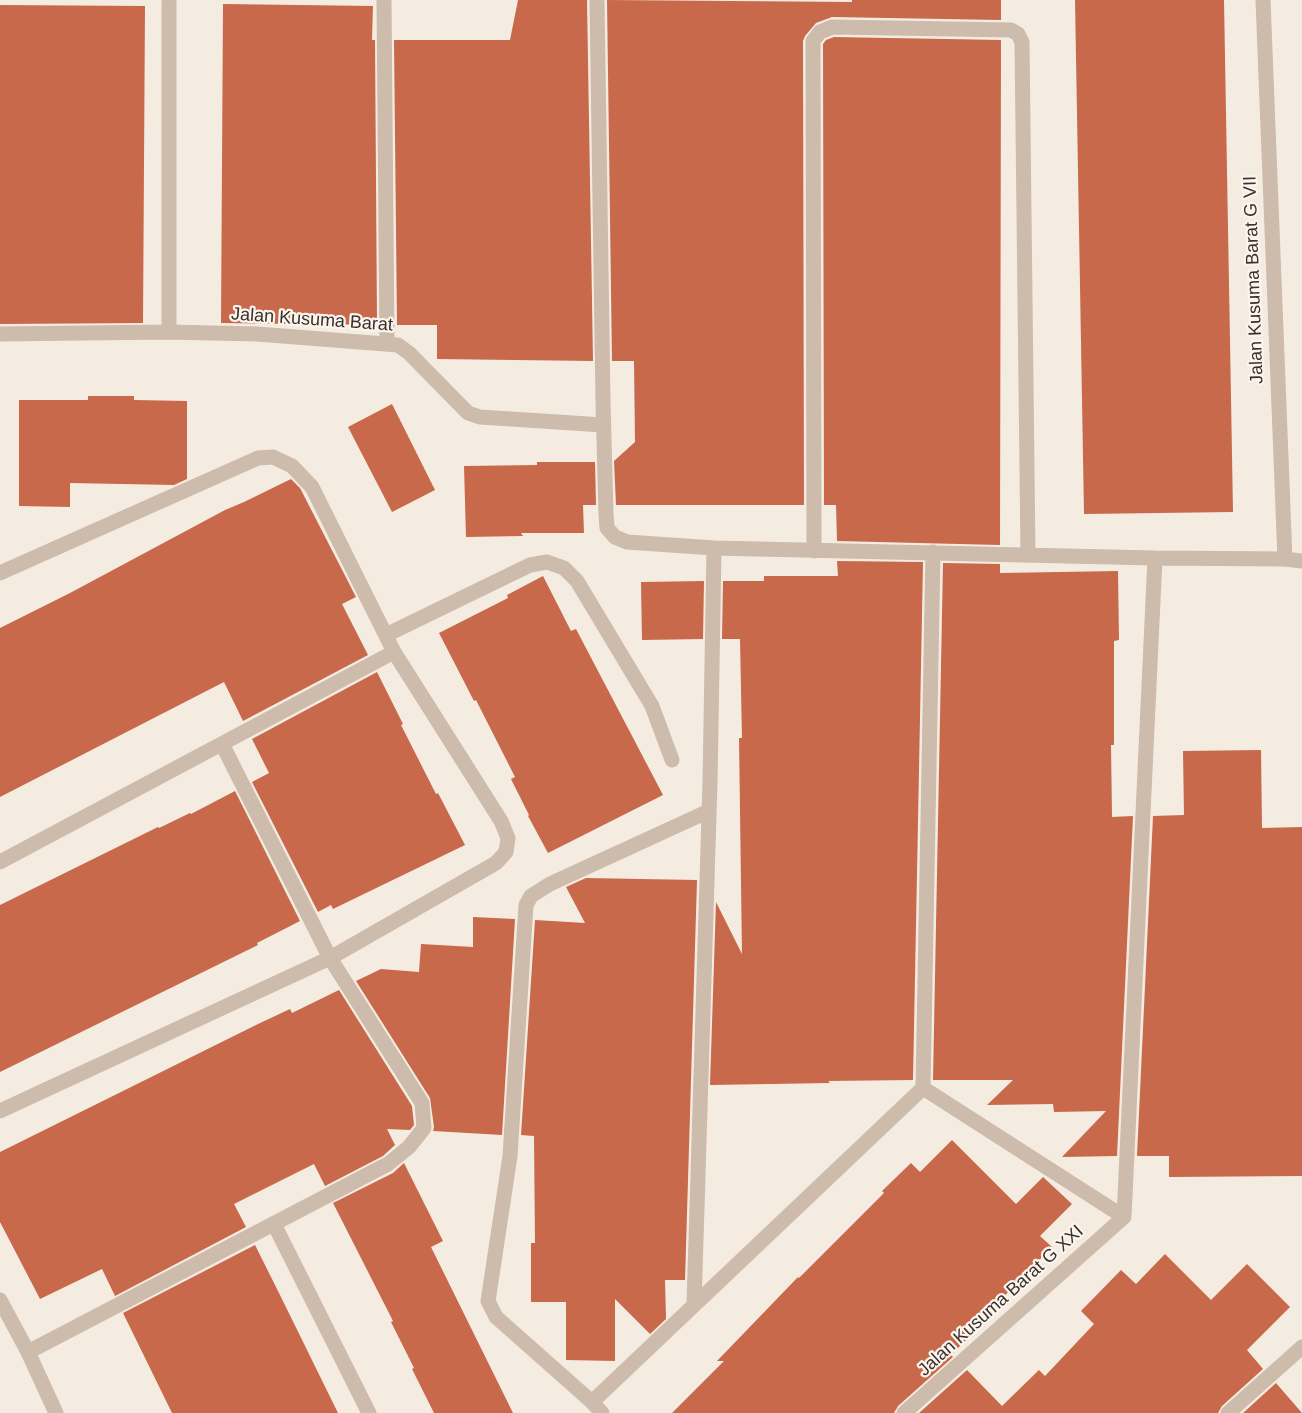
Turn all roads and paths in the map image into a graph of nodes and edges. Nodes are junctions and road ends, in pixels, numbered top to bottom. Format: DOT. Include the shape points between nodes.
graph roads {
  1 [pos="384,0"];
  2 [pos="597,0"];
  3 [pos="1263,0"];
  4 [pos="169,2"];
  5 [pos="169,332"];
  6 [pos="0,334"];
  7 [pos="387,343"];
  8 [pos="603,425"];
  9 [pos="714,548"];
  10 [pos="814,551"];
  11 [pos="933,552"];
  12 [pos="1028,555"];
  13 [pos="1155,558"];
  14 [pos="1285,559"];
  15 [pos="1302,561"];
  16 [pos="0,573"];
  17 [pos="386,635"];
  18 [pos="394,652"];
  19 [pos="222,744"];
  20 [pos="672,760"];
  21 [pos="709,811"];
  22 [pos="0,862"];
  23 [pos="330,958"];
  24 [pos="923,1088"];
  25 [pos="0,1111"];
  26 [pos="1124,1217"];
  27 [pos="274,1224"];
  28 [pos="0,1300"];
  29 [pos="694,1305"];
  30 [pos="1302,1347"];
  31 [pos="28,1352"];
  32 [pos="597,1408"];
  33 [pos="56,1413"];
  34 [pos="369,1413"];
  35 [pos="904,1413"];
  36 [pos="1228,1413"];
  1 -- 7 [label="street"];
  2 -- 8 [label="street"];
  3 -- 14 [label="street, Jalan Kusuma Barat G VII"];
  4 -- 5 [label="street"];
  5 -- 6 [label="street, Jalan Kusuma Barat"];
  5 -- 7 [label="street, Jalan Kusuma Barat"];
  7 -- 8 [label="street, Jalan Kusuma Barat" via="410,353 468,413"];
  8 -- 9 [label="street" via="607,528 615,537 627,542"];
  9 -- 10 [label="street"];
  9 -- 21 [label="street"];
  10 -- 11 [label="street"];
  10 -- 12 [label="street" via="813,41 820,32 832,27 1011,30 1022,42"];
  11 -- 12 [label="street"];
  11 -- 24 [label="street"];
  12 -- 13 [label="street"];
  13 -- 14 [label="street"];
  13 -- 26 [label="street"];
  14 -- 15 [label="street"];
  16 -- 17 [label="street" via="258,458 273,456 291,466 312,488"];
  17 -- 18 [label="street"];
  17 -- 20 [label="street" via="530,565 547,562 564,568 576,580 652,706"];
  18 -- 19 [label="street"];
  18 -- 23 [label="street" via="501,821 508,838 506,852 496,863"];
  19 -- 22 [label="street"];
  19 -- 23 [label="street"];
  21 -- 29 [label="street"];
  21 -- 32 [label="street" via="550,884 531,896 526,905 510,1156 488,1301 496,1317"];
  23 -- 25 [label="street"];
  23 -- 27 [label="street" via="422,1103 424,1128 388,1164"];
  24 -- 26 [label="street"];
  24 -- 29 [label="street"];
  26 -- 35 [label="street, Jalan Kusuma Barat G XXI"];
  27 -- 31 [label="street"];
  27 -- 34 [label="street"];
  28 -- 31 [label="street"];
  29 -- 32 [label="street"];
  30 -- 36 [label="street"];
  31 -- 33 [label="street"];
}
